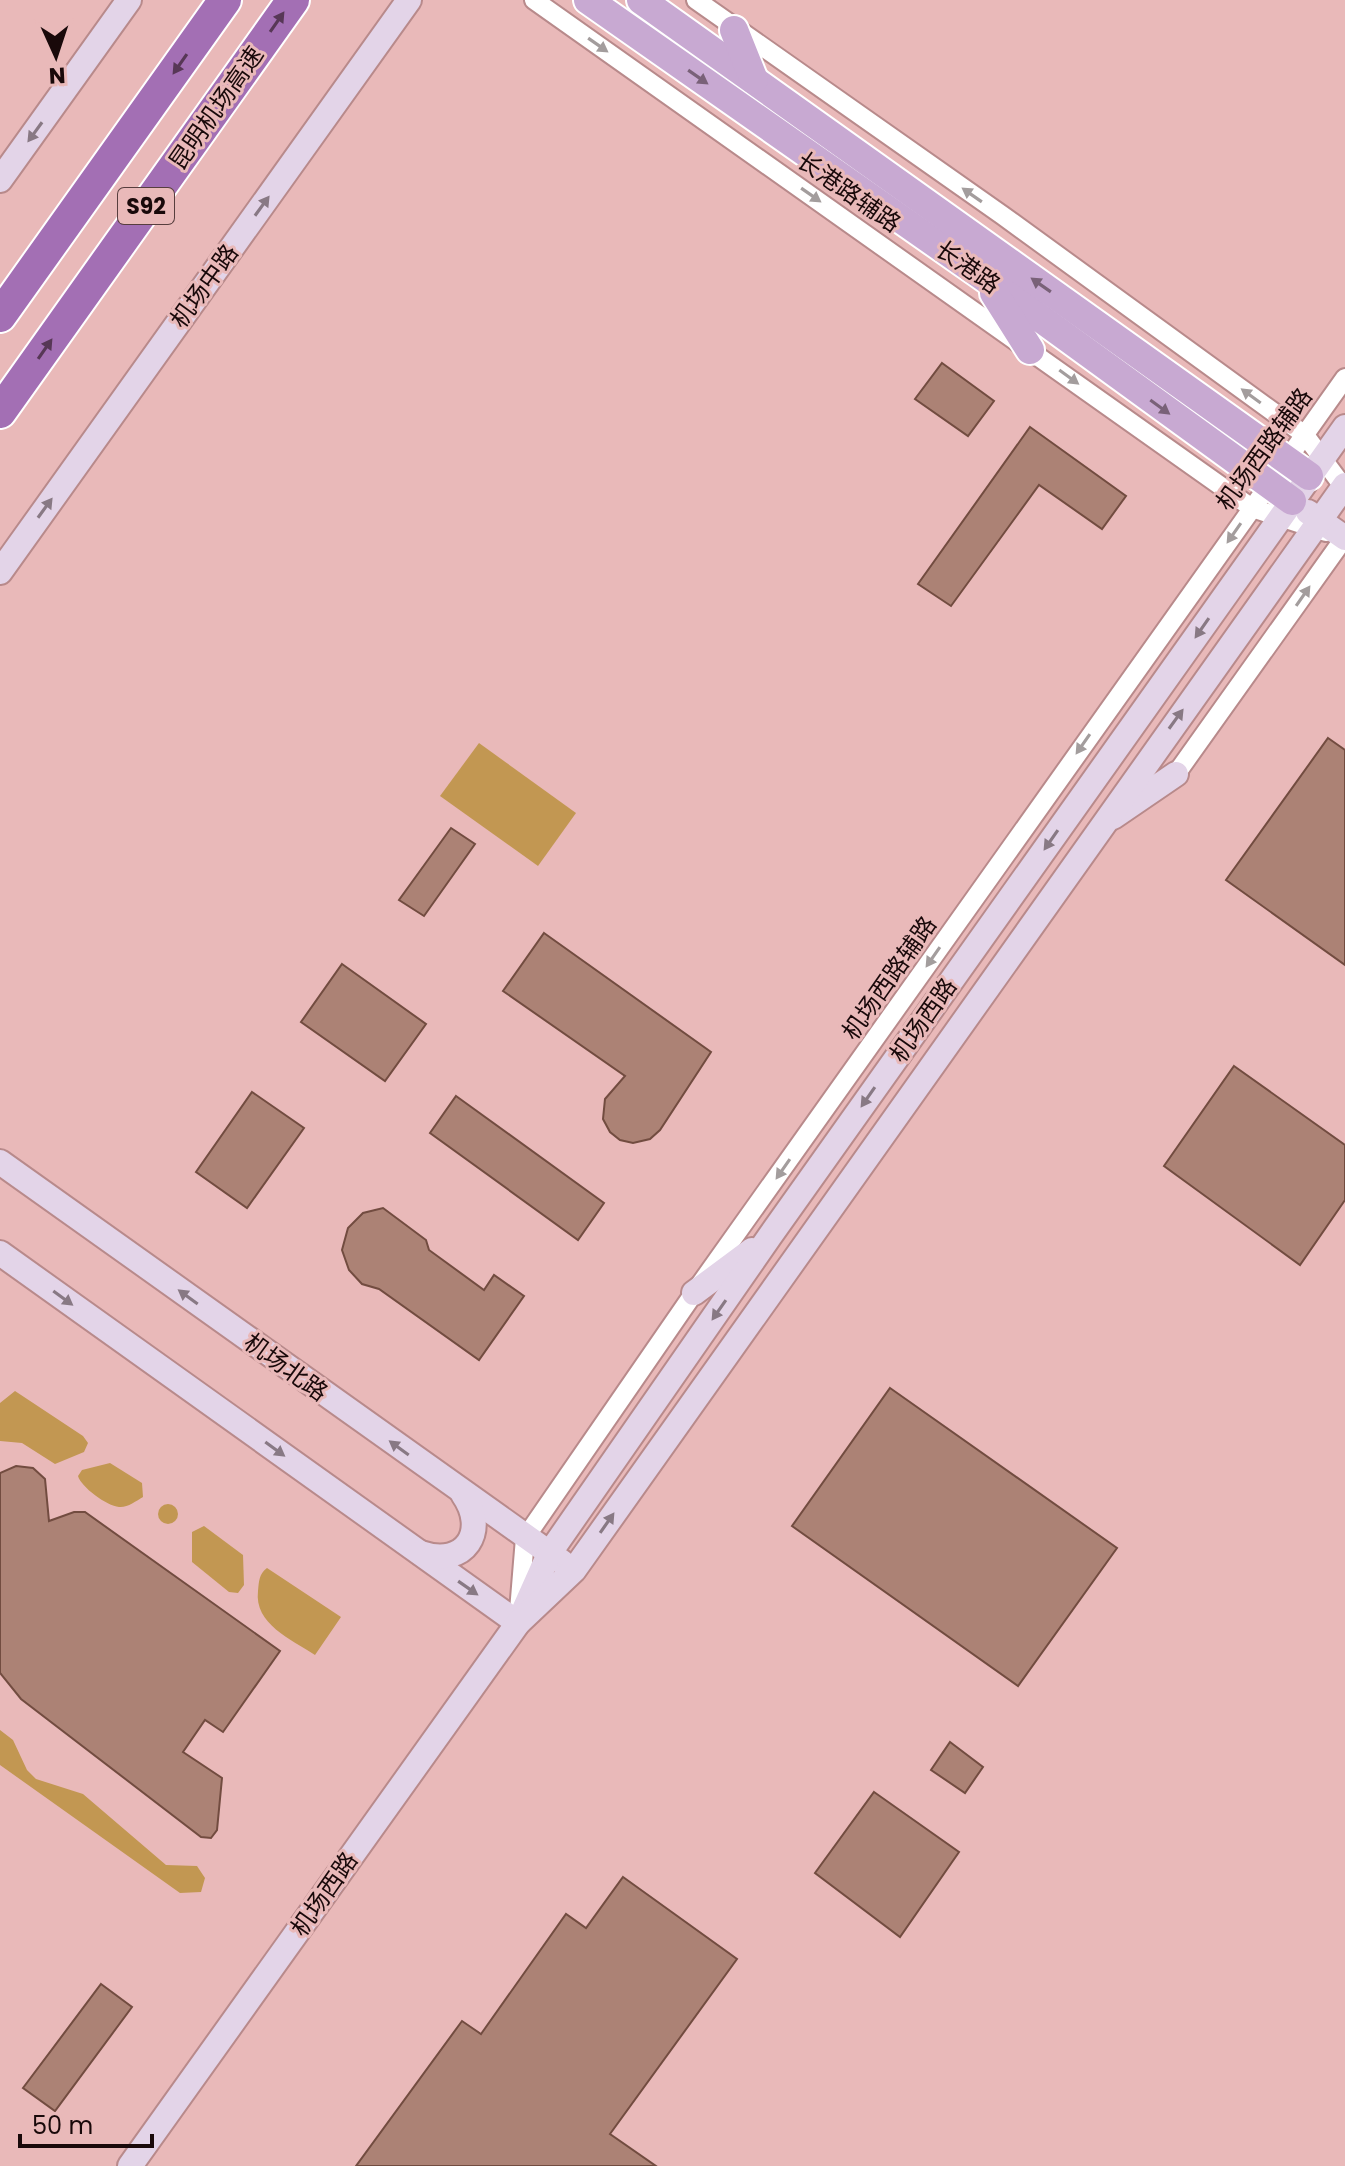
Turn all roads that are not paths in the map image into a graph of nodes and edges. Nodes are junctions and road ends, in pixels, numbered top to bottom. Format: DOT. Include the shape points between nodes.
graph roads {
  1 [pos="129,0"];
  2 [pos="225,0"];
  3 [pos="293,0"];
  4 [pos="409,0"];
  5 [pos="534,0"];
  6 [pos="588,0"];
  7 [pos="641,0"];
  8 [pos="696,0"];
  9 [pos="734,30"];
  10 [pos="754,81"];
  11 [pos="0,180"];
  12 [pos="985,278"];
  13 [pos="0,316"];
  14 [pos="1030,350"];
  15 [pos="1345,378"];
  16 [pos="0,412"];
  17 [pos="1345,427"];
  18 [pos="1305,435"];
  19 [pos="1286,459"];
  20 [pos="1316,468"];
  21 [pos="1343,492"];
  22 [pos="1260,496"];
  23 [pos="1286,509"];
  24 [pos="1316,524"];
  25 [pos="1345,537"];
  26 [pos="0,572"];
  27 [pos="1176,774"];
  28 [pos="1098,828"];
  29 [pos="0,1162"];
  30 [pos="770,1236"];
  31 [pos="0,1253"];
  32 [pos="694,1293"];
  33 [pos="462,1494"];
  34 [pos="525,1538"];
  35 [pos="419,1552"];
  36 [pos="549,1554"];
  37 [pos="574,1570"];
  38 [pos="518,1623"];
  39 [pos="130,2166"];
  1 -- 11 [label="main road, one-way"];
  2 -- 13 [label="highway, S92, one-way"];
  16 -- 3 [label="highway, 昆明机场高速 / S92, one-way"];
  26 -- 4 [label="main road, 机场中路, one-way"];
  5 -- 14 [label="street, 长港路辅路, one-way"];
  6 -- 12 [label="main road, 长港路, one-way"];
  7 -- 10 [label="main road, 长港路"];
  8 -- 9 [label="street"];
  9 -- 10 [label="main road"];
  18 -- 9 [label="street, one-way" via="1002,215"];
  19 -- 10 [label="main road, 长港路, one-way"];
  12 -- 14 [label="main road"];
  12 -- 22 [label="main road, 长港路, one-way"];
  14 -- 22 [label="street, 长港路辅路, one-way"];
  15 -- 18 [label="street, 机场西路辅路"];
  17 -- 20 [label="main road, 机场西路"];
  18 -- 19 [label="street, 机场西路辅路"];
  18 -- 20 [label="street"];
  19 -- 20 [label="main road, 长港路"];
  19 -- 22 [label="street, 机场西路辅路"];
  20 -- 21 [label="main road, 长港路"];
  20 -- 23 [label="main road, 机场西路"];
  21 -- 24 [label="main road, 机场西路"];
  22 -- 23 [label="main road, 长港路"];
  22 -- 32 [label="street, 机场西路辅路, one-way"];
  23 -- 24 [label="main road, 长港路"];
  23 -- 30 [label="main road, 机场西路, one-way"];
  24 -- 25 [label="main road, 长港路"];
  28 -- 24 [label="main road, 机场西路, one-way"];
  27 -- 25 [label="street, one-way"];
  27 -- 28 [label="main road"];
  37 -- 28 [label="main road, 机场西路, one-way"];
  33 -- 29 [label="main road, 机场北路, one-way"];
  30 -- 32 [label="main road"];
  30 -- 36 [label="main road, 机场西路, one-way"];
  31 -- 35 [label="main road, one-way"];
  32 -- 34 [label="street, 机场西路辅路"];
  33 -- 34 [label="main road, 机场北路"];
  33 -- 35 [label="main road" via="473,1509 475,1527 468,1544 445,1557"];
  34 -- 36 [label="main road, 机场北路"];
  34 -- 38 [label="street, 机场西路辅路"];
  35 -- 38 [label="main road, one-way"];
  36 -- 37 [label="main road, 机场北路"];
  36 -- 38 [label="main road, 机场西路"];
  37 -- 38 [label="main road, 机场西路"];
  38 -- 39 [label="main road, 机场西路"];
}
